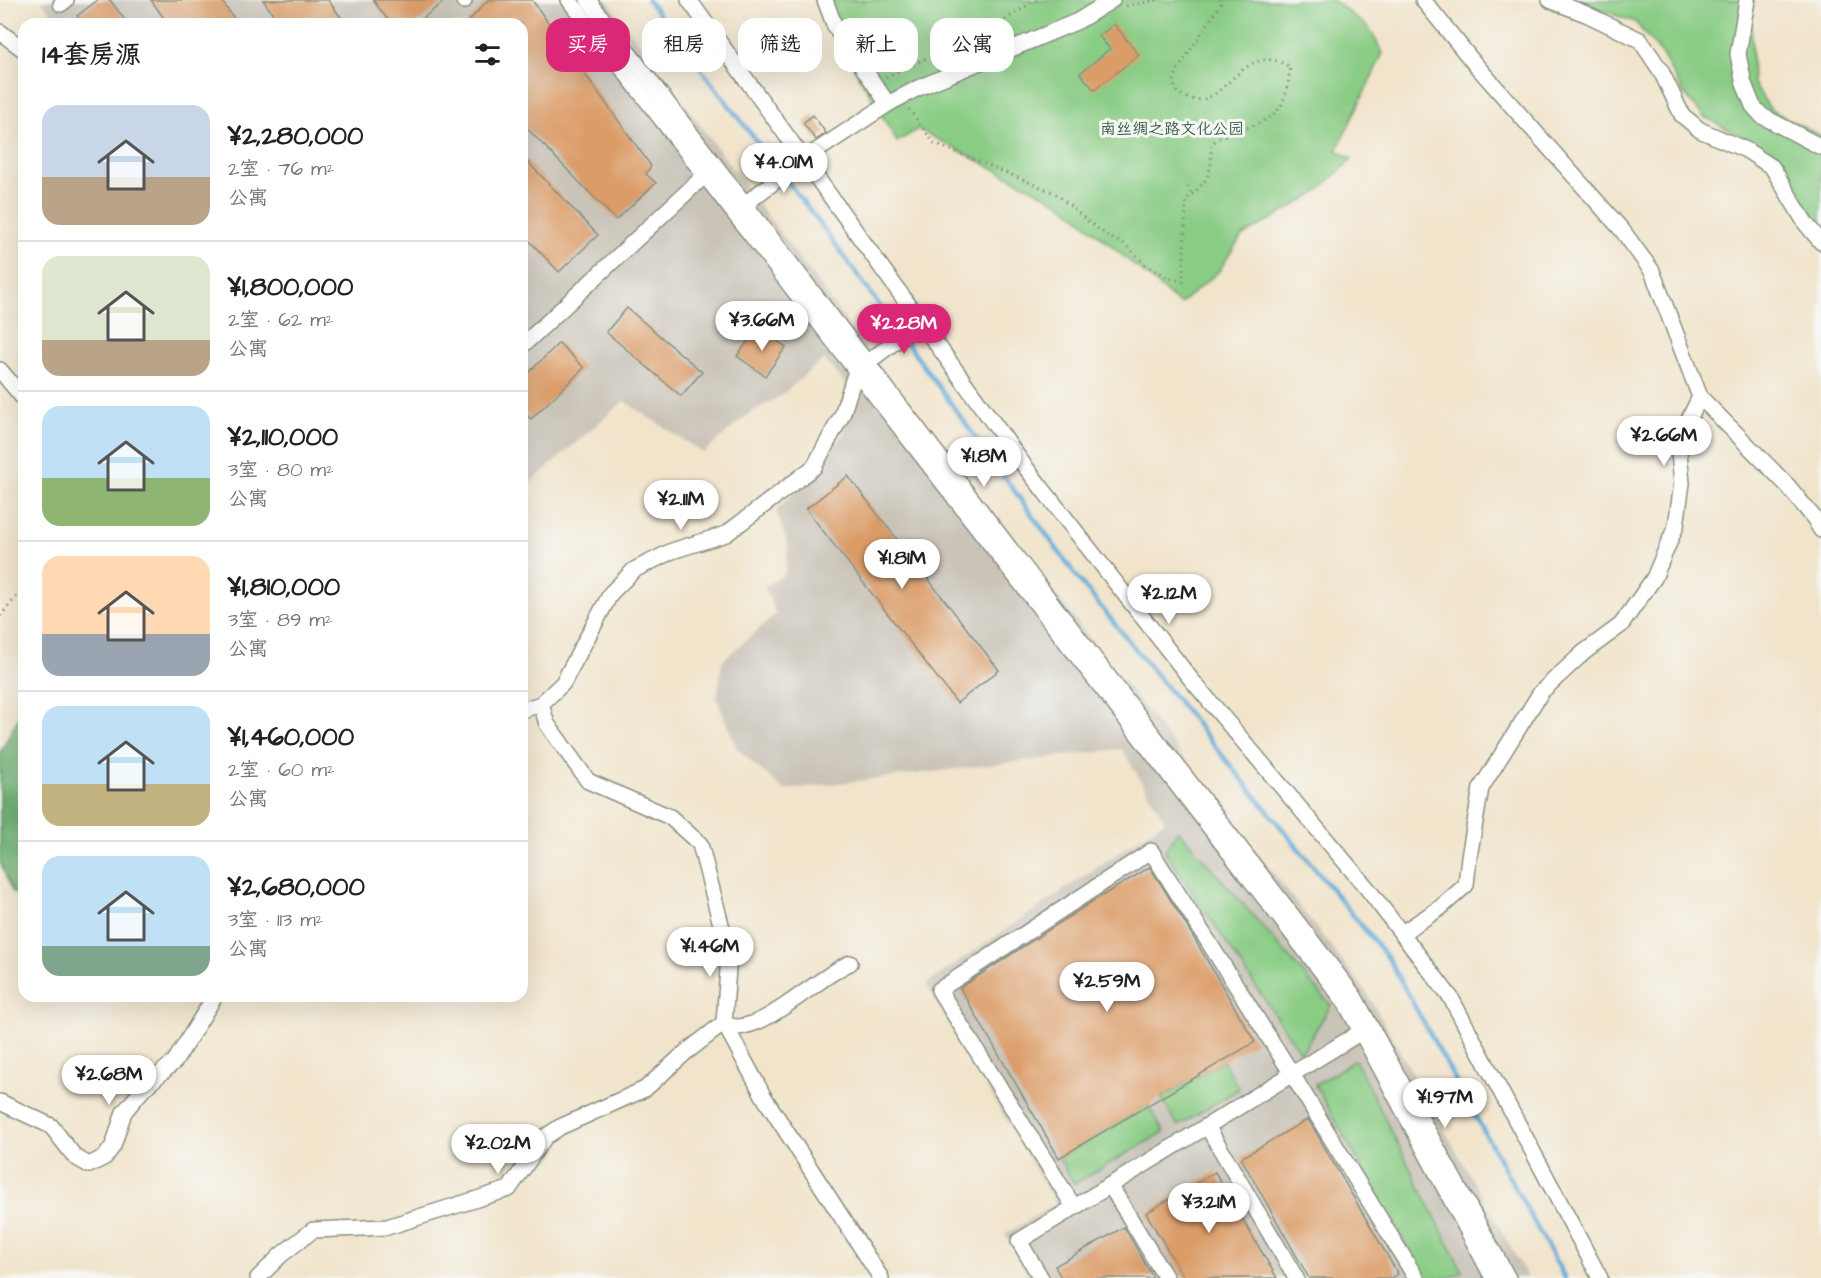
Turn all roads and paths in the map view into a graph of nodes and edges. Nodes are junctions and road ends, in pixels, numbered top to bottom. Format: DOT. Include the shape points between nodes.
graph roads {
  1 [pos="569,0"];
  2 [pos="588,0"];
  3 [pos="689,0"];
  4 [pos="825,0"];
  5 [pos="1036,0"];
  6 [pos="1112,0"];
  7 [pos="1223,0"];
  8 [pos="1423,0"];
  9 [pos="1550,0"];
  10 [pos="1747,0"];
  11 [pos="0,32"];
  12 [pos="18,46"];
  13 [pos="873,82"];
  14 [pos="894,101"];
  15 [pos="1821,147"];
  16 [pos="804,159"];
  17 [pos="705,175"];
  18 [pos="1188,186"];
  19 [pos="1192,195"];
  20 [pos="745,204"];
  21 [pos="1821,242"];
  22 [pos="921,322"];
  23 [pos="528,340"];
  24 [pos="862,367"];
  25 [pos="0,370"];
  26 [pos="18,392"];
  27 [pos="1700,397"];
  28 [pos="1821,530"];
  29 [pos="18,595"];
  30 [pos="0,616"];
  31 [pos="541,704"];
  32 [pos="528,708"];
  33 [pos="1402,933"];
  34 [pos="850,963"];
  35 [pos="211,1002"];
  36 [pos="724,1023"];
  37 [pos="1361,1032"];
  38 [pos="1292,1074"];
  39 [pos="0,1102"];
  40 [pos="1207,1126"];
  41 [pos="1110,1185"];
  42 [pos="1074,1207"];
  43 [pos="258,1278"];
  44 [pos="881,1278"];
  45 [pos="1041,1278"];
  46 [pos="1166,1278"];
  47 [pos="1296,1278"];
  48 [pos="1416,1278"];
  49 [pos="1493,1278"];
  50 [pos="1508,1278"];
  51 [pos="1600,1278"];
  1 -- 17 [label="street"];
  2 -- 20 [label="street"];
  3 -- 16 [label="street"];
  4 -- 13 [label="street" via="836,27"];
  5 -- 13 [label="path" via="995,26"];
  6 -- 14 [label="street" via="1078,21"];
  7 -- 19 [label="path" via="1177,71 1175,90 1197,101 1212,97 1246,67 1272,59 1290,67 1288,85 1274,116 1217,138 1211,145 1212,168"];
  8 -- 27 [label="street" via="1622,230 1652,271"];
  9 -- 21 [label="street" via="1640,40 1661,71 1682,115 1700,130 1746,150 1772,167"];
  10 -- 15 [label="street" via="1738,54 1752,106 1762,116"];
  11 -- 12 [label="street"];
  13 -- 14 [label="street"];
  14 -- 16 [label="street"];
  14 -- 19 [label="path" via="934,143 1055,193 1168,278 1184,281 1184,212 1186,200"];
  16 -- 20 [label="street"];
  16 -- 22 [label="street"];
  17 -- 23 [label="street"];
  17 -- 24 [label="street"];
  18 -- 19 [label="path"];
  20 -- 24 [label="street"];
  22 -- 24 [label="street"];
  22 -- 33 [label="street" via="1023,464 1182,668"];
  24 -- 31 [label="street" via="842,416 814,466 726,534 672,550 634,570 611,593 563,683"];
  24 -- 37 [label="street" via="1345,1002"];
  24 -- 50 [label="street" via="1354,996"];
  25 -- 26 [label="street"];
  27 -- 28 [label="street" via="1788,486"];
  27 -- 33 [label="street" via="1683,431 1679,452 1682,483 1676,526 1654,578 1621,625 1541,692 1481,788 1466,885"];
  29 -- 30 [label="path"];
  31 -- 32 [label="street"];
  31 -- 36 [label="street" via="547,724 588,781 670,817 700,844 729,955"];
  33 -- 51 [label="street" via="1451,998"];
  34 -- 36 [label="street" via="753,1024 735,1027"];
  35 -- 39 [label="street" via="175,1061 124,1112 113,1146 105,1157 88,1166 51,1126"];
  36 -- 43 [label="street" via="645,1089 545,1137 509,1189 387,1227 313,1230"];
  36 -- 44 [label="street" via="764,1097"];
  37 -- 38 [label="street"];
  37 -- 49 [label="street"];
  38 -- 40 [label="street"];
  38 -- 42 [label="street" via="1151,851 939,990"];
  38 -- 48 [label="street"];
  40 -- 41 [label="street"];
  40 -- 47 [label="street"];
  41 -- 42 [label="street"];
  41 -- 46 [label="street"];
  42 -- 45 [label="street" via="1019,1241"];
}
